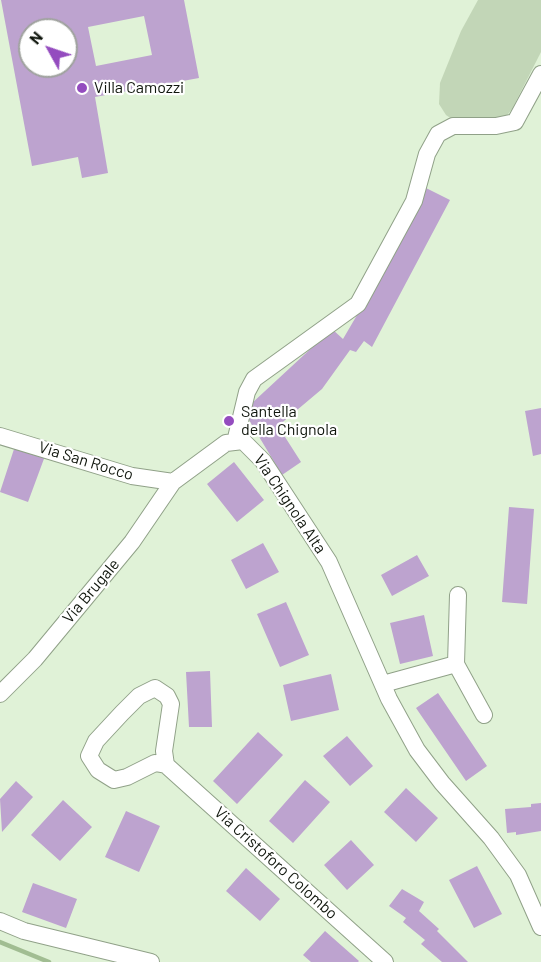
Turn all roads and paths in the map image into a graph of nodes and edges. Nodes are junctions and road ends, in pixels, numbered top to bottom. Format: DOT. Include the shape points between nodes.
graph roads {
  1 [pos="541,74"];
  2 [pos="0,436"];
  3 [pos="235,442"];
  4 [pos="173,482"];
  5 [pos="458,595"];
  6 [pos="456,664"];
  7 [pos="383,684"];
  8 [pos="0,694"];
  9 [pos="484,715"];
  10 [pos="166,765"];
  11 [pos="0,921"];
  12 [pos="541,927"];
  13 [pos="151,962"];
  14 [pos="385,962"];
  1 -- 3 [label="street, Via Chignola Alta" via="515,122 453,126 438,134 427,154 414,201 358,304 254,379"];
  2 -- 4 [label="street, Via San Rocco" via="132,476"];
  3 -- 4 [label="street, Via Brugale" via="226,443"];
  3 -- 7 [label="street, Via Chignola Alta" via="243,441 263,461 329,562"];
  4 -- 8 [label="street, Via Brugale" via="132,542 35,659"];
  5 -- 6 [label="street"];
  6 -- 7 [label="street"];
  6 -- 9 [label="street"];
  7 -- 12 [label="street, Via Chignola Alta" via="417,750 441,783 492,838 518,875"];
  10 -- 10 [label="street" via="155,763 114,780 98,770 88,756 96,741 139,696 155,688 171,704 164,752"];
  10 -- 14 [label="street, Via Cristoforo Colombo"];
  11 -- 13 [label="street" via="24,931"];
}
